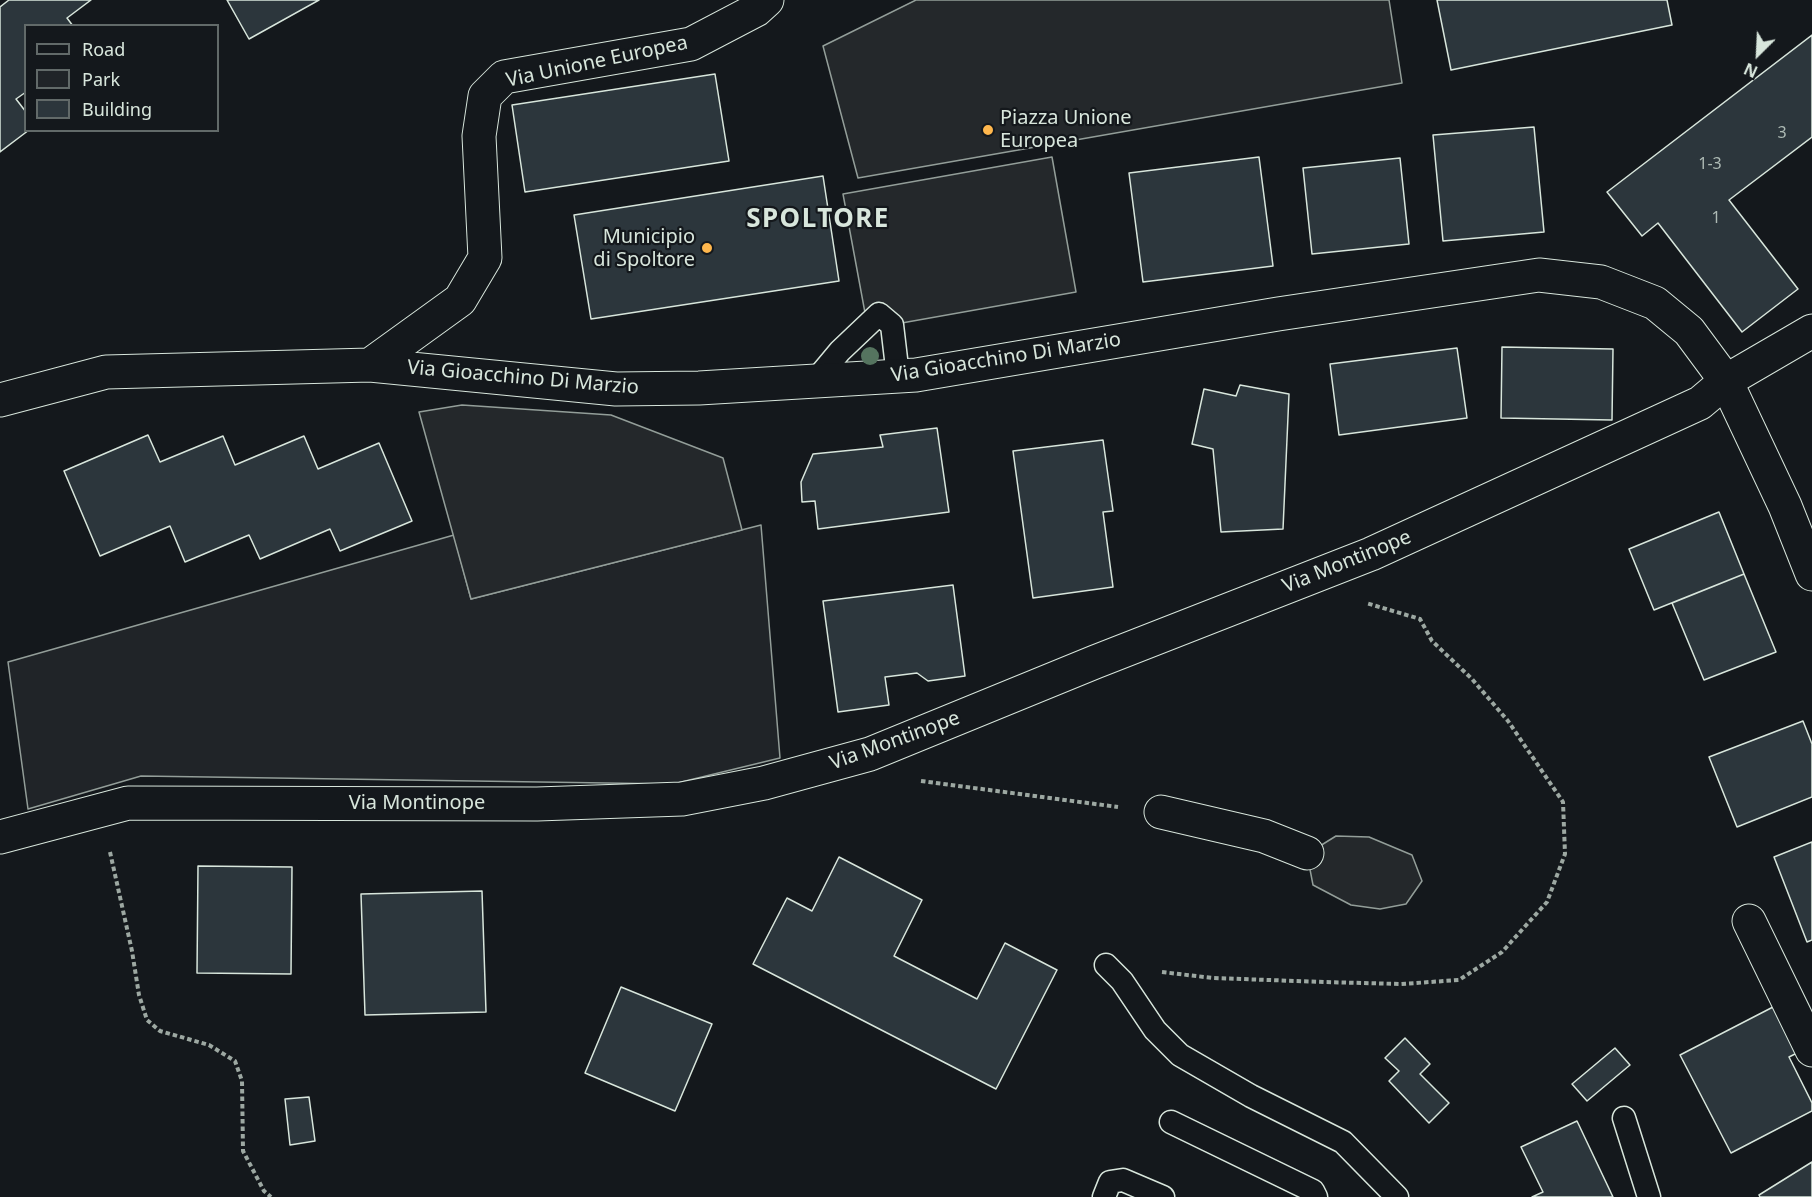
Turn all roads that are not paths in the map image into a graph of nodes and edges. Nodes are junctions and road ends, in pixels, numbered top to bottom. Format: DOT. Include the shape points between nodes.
graph roads {
  1 [pos="755,9"];
  2 [pos="1812,331"];
  3 [pos="370,365"];
  4 [pos="898,376"];
  5 [pos="815,381"];
  6 [pos="1726,381"];
  7 [pos="0,400"];
  8 [pos="1812,574"];
  9 [pos="1161,812"];
  10 [pos="0,837"];
  11 [pos="1307,854"];
  12 [pos="1749,921"];
  13 [pos="1106,965"];
  14 [pos="1812,1050"];
  15 [pos="1624,1118"];
  16 [pos="1171,1122"];
  17 [pos="1104,1197"];
  18 [pos="1163,1197"];
  19 [pos="1316,1197"];
  20 [pos="1397,1197"];
  21 [pos="1650,1197"];
  1 -- 3 [label="street, Via Unione Europea" via="691,44 504,77 485,96 479,136 485,258 460,300"];
  2 -- 6 [label="street, Via Montinope"];
  3 -- 5 [label="street, Via Gioacchino Di Marzio" via="616,389"];
  3 -- 7 [label="street, Via Gioacchino Di Marzio" via="106,372"];
  4 -- 5 [label="street, Via Gioacchino Di Marzio"];
  4 -- 5 [label="lane" via="892,325 879,314"];
  4 -- 6 [label="street, Via Gioacchino Di Marzio" via="1539,275 1601,282 1655,303 1689,331"];
  6 -- 8 [label="street, Via Gioacchino Di Marzio" via="1785,506"];
  6 -- 10 [label="street, Via Montinope" via="1700,403 1371,554 870,754 764,783 682,799 537,804 129,803"];
  9 -- 11 [label="street" via="1264,836"];
  12 -- 14 [label="street"];
  13 -- 20 [label="lane" via="1122,981 1155,1030 1180,1055 1343,1142"];
  15 -- 21 [label="lane"];
  16 -- 19 [label="lane" via="1312,1191"];
  17 -- 18 [label="lane" via="1110,1182 1124,1180"];
}
